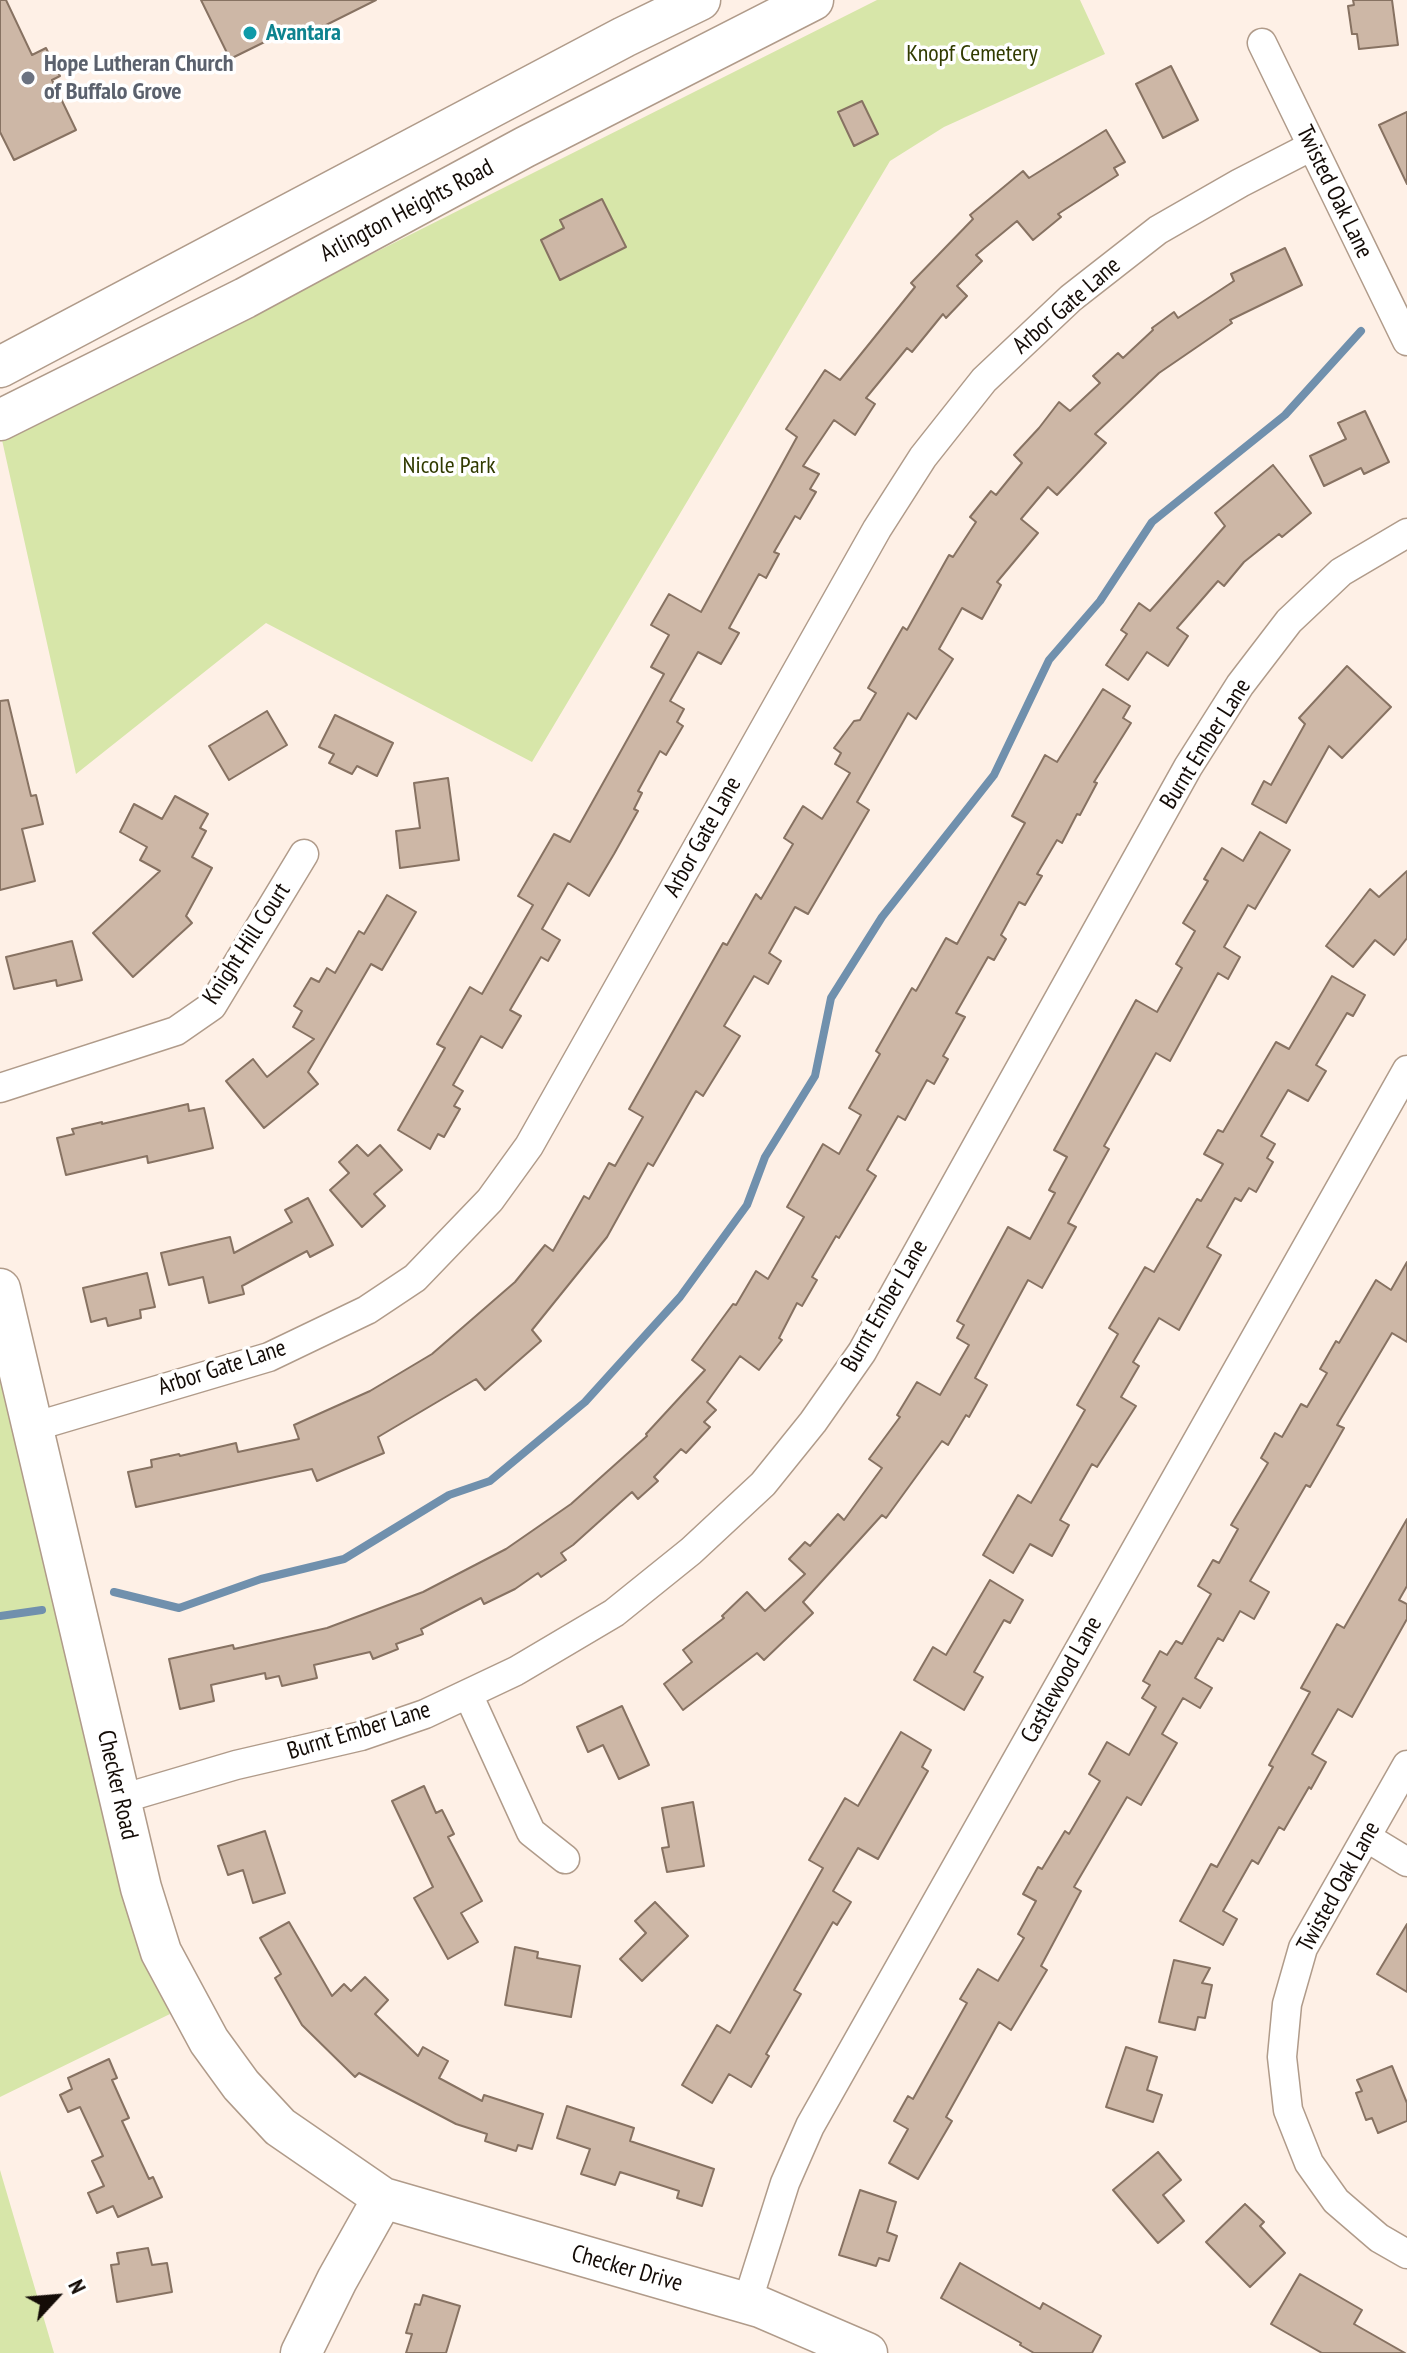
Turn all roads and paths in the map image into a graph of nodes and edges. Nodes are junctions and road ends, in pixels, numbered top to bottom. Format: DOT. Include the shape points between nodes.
graph roads {
  1 [pos="700,0"];
  2 [pos="813,0"];
  3 [pos="1262,43"];
  4 [pos="1312,146"];
  5 [pos="1407,341"];
  6 [pos="0,367"];
  7 [pos="0,420"];
  8 [pos="1407,533"];
  9 [pos="304,854"];
  10 [pos="1407,1070"];
  11 [pos="0,1088"];
  12 [pos="0,1289"];
  13 [pos="33,1427"];
  14 [pos="468,1694"];
  15 [pos="1407,1765"];
  16 [pos="121,1799"];
  17 [pos="1366,1837"];
  18 [pos="565,1859"];
  19 [pos="1407,1862"];
  20 [pos="383,2198"];
  21 [pos="1407,2254"];
  22 [pos="747,2303"];
  23 [pos="301,2353"];
  24 [pos="867,2353"];
  1 -- 6 [label="street"];
  2 -- 7 [label="street, Arlington Heights Road" via="245,298"];
  3 -- 4 [label="street, Twisted Oak Lane"];
  4 -- 5 [label="street, Twisted Oak Lane"];
  4 -- 13 [label="street, Arbor Gate Lane" via="1158,230 1071,298 984,380 923,457 877,529 529,1146 490,1200 415,1278 367,1310 269,1357"];
  8 -- 14 [label="street, Burnt Ember Lane" via="1341,572 1289,621 1240,685 1188,767 862,1352 763,1484 614,1613"];
  9 -- 11 [label="street, Knight Hill Court" via="212,1006 176,1031"];
  10 -- 22 [label="street, Castlewood Lane" via="810,2126 785,2183"];
  12 -- 13 [label="street, Checker Road"];
  13 -- 16 [label="street, Checker Road"];
  14 -- 16 [label="street, Burnt Ember Lane" via="361,1736"];
  14 -- 18 [label="street" via="531,1832"];
  15 -- 17 [label="street, Twisted Oak Lane"];
  16 -- 20 [label="street, Checker Road" via="161,1952 209,2041 280,2127"];
  17 -- 19 [label="street"];
  17 -- 21 [label="street, Twisted Oak Lane" via="1303,1948 1287,2004 1282,2057 1288,2110 1309,2163 1336,2201"];
  20 -- 22 [label="street, Checker Drive"];
  20 -- 23 [label="street"];
  22 -- 24 [label="street, Checker Drive"];
}
